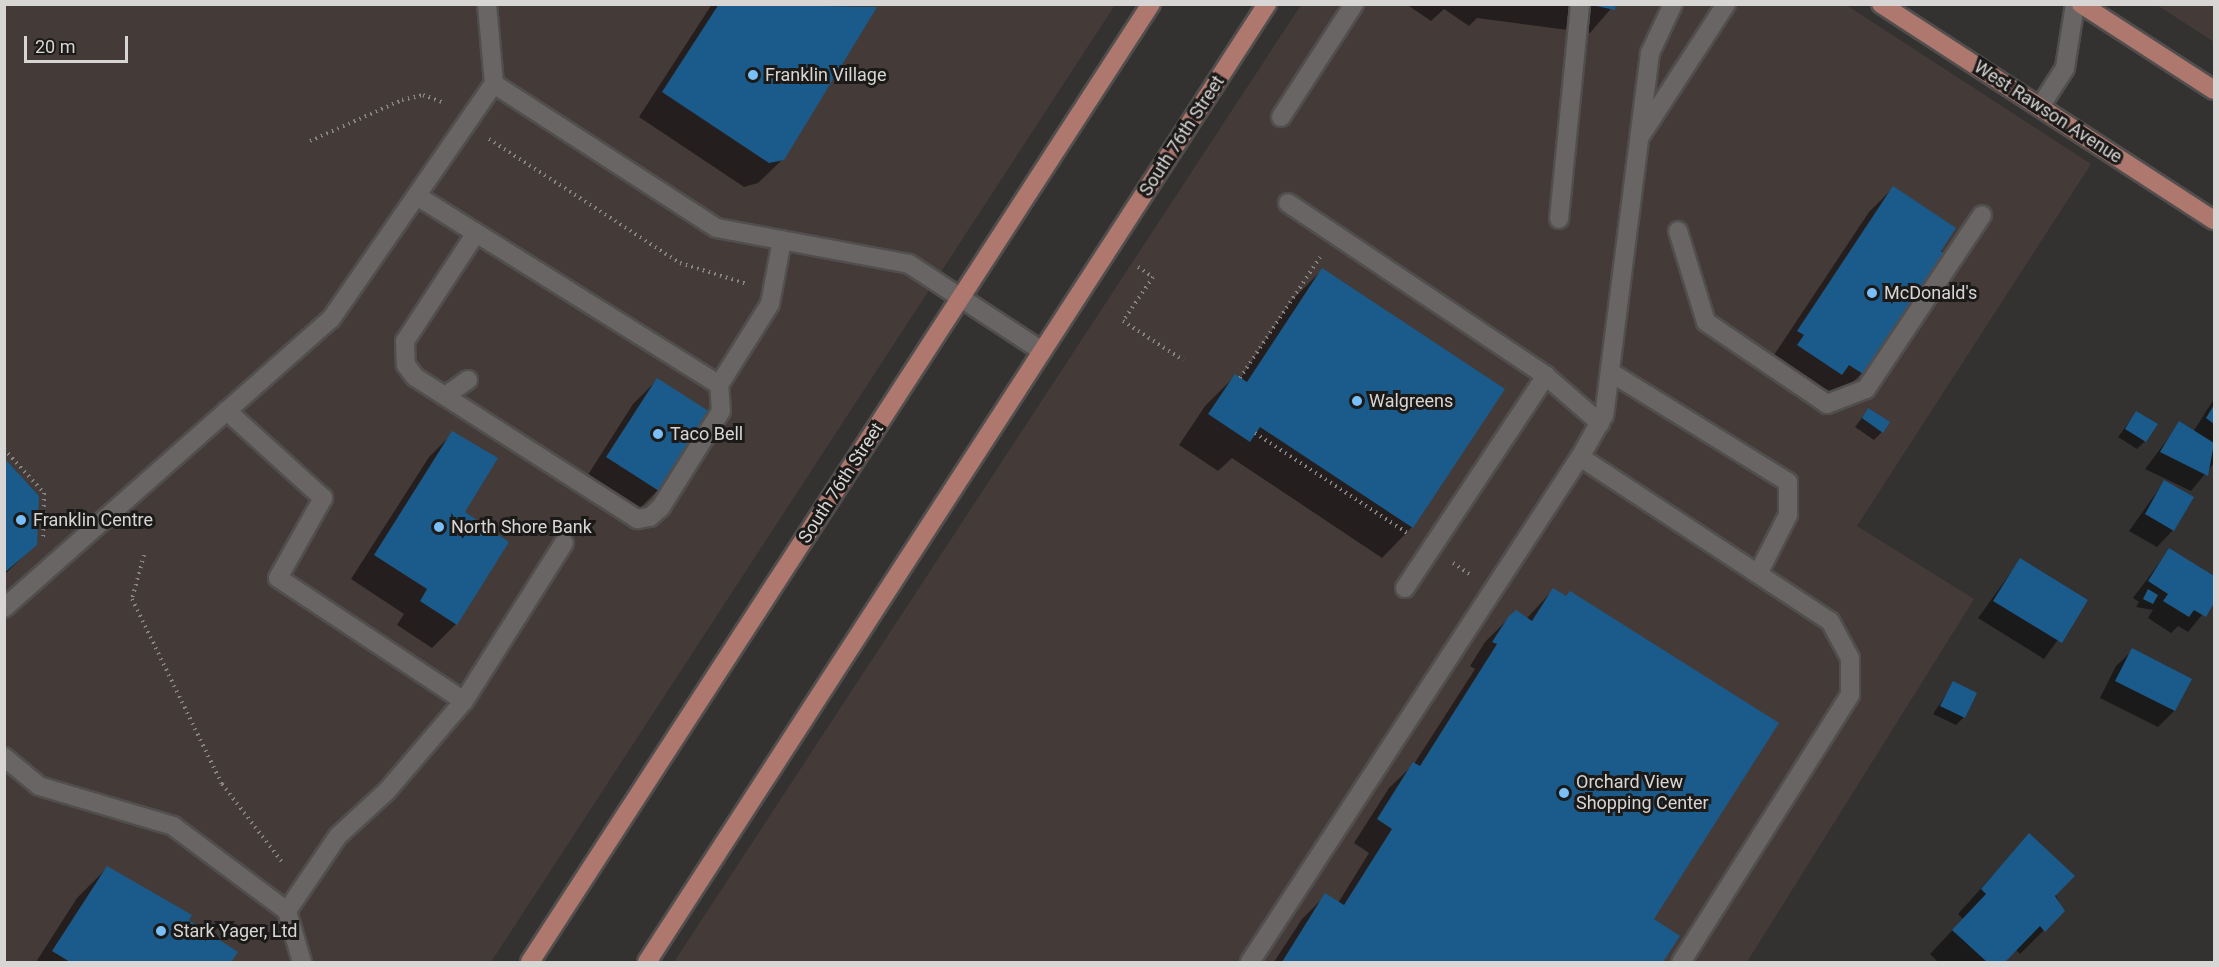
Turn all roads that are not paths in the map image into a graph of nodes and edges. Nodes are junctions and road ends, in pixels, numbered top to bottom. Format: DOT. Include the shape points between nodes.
graph roads {
  1 [pos="487,4"];
  2 [pos="1151,4"];
  3 [pos="1267,4"];
  4 [pos="1354,4"];
  5 [pos="1580,4"];
  6 [pos="1673,4"];
  7 [pos="1726,4"];
  8 [pos="1881,4"];
  9 [pos="2075,4"];
  10 [pos="2081,4"];
  11 [pos="494,84"];
  12 [pos="2214,90"];
  13 [pos="2040,107"];
  14 [pos="1281,117"];
  15 [pos="1637,141"];
  16 [pos="417,196"];
  17 [pos="1288,203"];
  18 [pos="1982,215"];
  19 [pos="1558,219"];
  20 [pos="2214,220"];
  21 [pos="1678,231"];
  22 [pos="476,232"];
  23 [pos="782,240"];
  24 [pos="961,298"];
  25 [pos="1042,351"];
  26 [pos="1610,372"];
  27 [pos="1546,376"];
  28 [pos="468,380"];
  29 [pos="719,385"];
  30 [pos="445,396"];
  31 [pos="227,411"];
  32 [pos="1600,423"];
  33 [pos="1580,458"];
  34 [pos="564,543"];
  35 [pos="1758,574"];
  36 [pos="1405,588"];
  37 [pos="4,608"];
  38 [pos="464,701"];
  39 [pos="4,757"];
  40 [pos="287,911"];
  41 [pos="302,963"];
  42 [pos="530,963"];
  43 [pos="647,963"];
  44 [pos="1250,963"];
  45 [pos="1681,963"];
  1 -- 11 [label="lane"];
  2 -- 24 [label="main road, South 76th Street"];
  3 -- 25 [label="main road, South 76th Street"];
  4 -- 14 [label="lane"];
  5 -- 19 [label="lane"];
  6 -- 15 [label="lane" via="1650,53"];
  7 -- 15 [label="lane"];
  8 -- 13 [label="main road, West Rawson Avenue"];
  9 -- 13 [label="lane" via="2065,68"];
  10 -- 12 [label="main road"];
  11 -- 16 [label="lane"];
  11 -- 23 [label="lane" via="717,228"];
  13 -- 20 [label="main road, West Rawson Avenue"];
  15 -- 26 [label="lane"];
  16 -- 22 [label="lane"];
  16 -- 31 [label="lane" via="331,319"];
  17 -- 27 [label="lane"];
  18 -- 21 [label="lane" via="1866,389 1827,404 1706,322"];
  22 -- 29 [label="lane"];
  22 -- 30 [label="lane" via="402,354 415,377"];
  23 -- 24 [label="lane" via="909,264"];
  23 -- 29 [label="lane" via="770,304"];
  24 -- 25 [label="lane"];
  24 -- 42 [label="main road, South 76th Street"];
  25 -- 43 [label="main road, South 76th Street"];
  26 -- 32 [label="lane"];
  26 -- 35 [label="lane" via="1788,482 1788,515"];
  27 -- 32 [label="lane"];
  27 -- 36 [label="lane"];
  28 -- 30 [label="lane"];
  29 -- 30 [label="lane" via="721,411 661,507 651,517 637,519"];
  31 -- 37 [label="lane"];
  31 -- 38 [label="lane" via="323,498 278,579"];
  32 -- 33 [label="lane"];
  33 -- 35 [label="lane"];
  33 -- 44 [label="lane"];
  34 -- 38 [label="lane"];
  35 -- 45 [label="lane" via="1830,621 1850,658 1850,695"];
  38 -- 40 [label="lane" via="387,791 338,836"];
  39 -- 40 [label="lane" via="39,786 173,826"];
  40 -- 41 [label="lane"];
}
